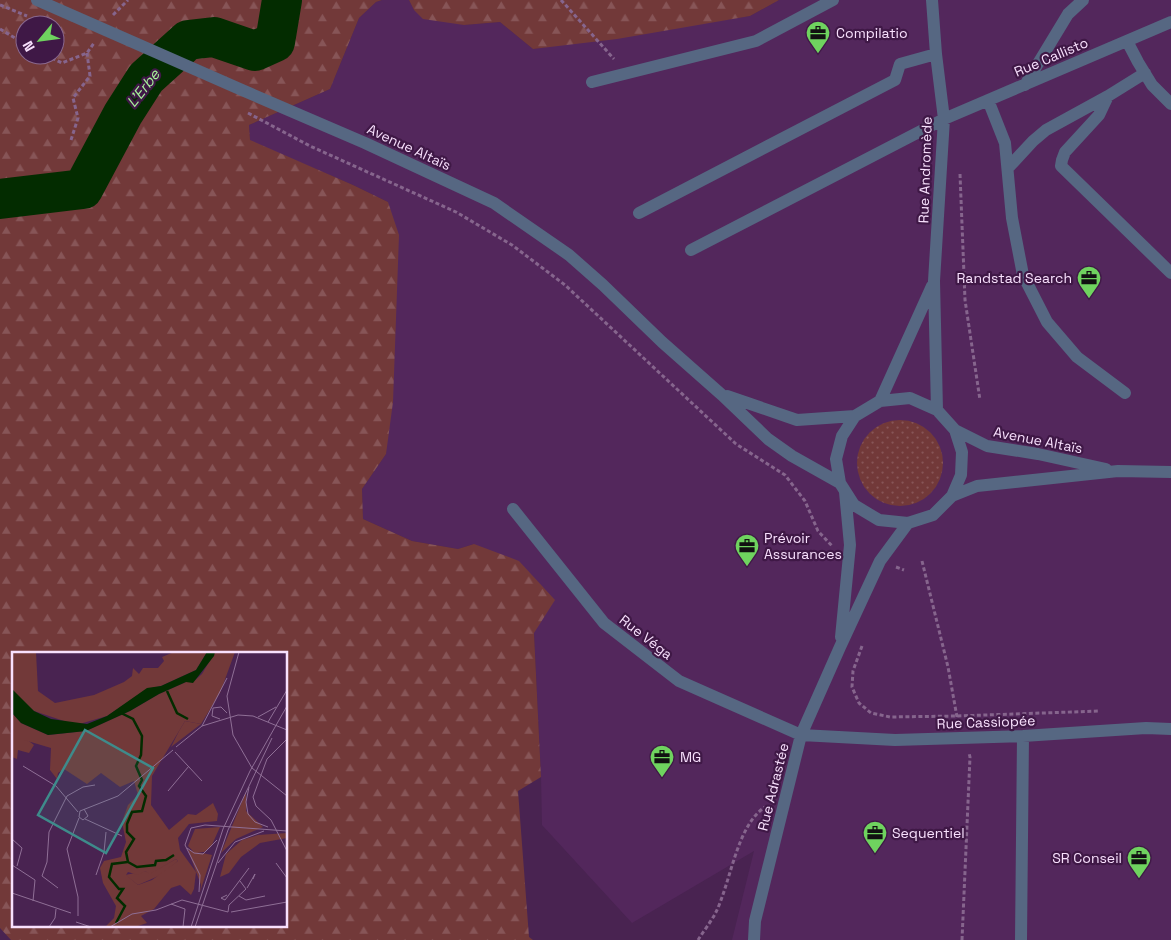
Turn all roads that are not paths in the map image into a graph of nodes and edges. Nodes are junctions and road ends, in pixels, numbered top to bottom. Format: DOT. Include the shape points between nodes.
graph roads {
  1 [pos="37,0"];
  2 [pos="833,0"];
  3 [pos="932,0"];
  4 [pos="1083,0"];
  5 [pos="1171,22"];
  6 [pos="1127,40"];
  7 [pos="936,54"];
  8 [pos="1145,72"];
  9 [pos="592,82"];
  10 [pos="1025,84"];
  11 [pos="1108,96"];
  12 [pos="988,100"];
  13 [pos="1171,104"];
  14 [pos="944,119"];
  15 [pos="1008,168"];
  16 [pos="639,212"];
  17 [pos="691,250"];
  18 [pos="1171,273"];
  19 [pos="934,281"];
  20 [pos="1125,393"];
  21 [pos="722,394"];
  22 [pos="880,400"];
  23 [pos="937,410"];
  24 [pos="855,416"];
  25 [pos="954,430"];
  26 [pos="1118,471"];
  27 [pos="1171,472"];
  28 [pos="843,487"];
  29 [pos="952,496"];
  30 [pos="513,509"];
  31 [pos="908,523"];
  32 [pos="840,647"];
  33 [pos="1171,729"];
  34 [pos="801,735"];
  35 [pos="1024,736"];
  36 [pos="754,940"];
  37 [pos="1022,940"];
  1 -- 21 [label="street, Avenue Altaïs" via="494,203 569,255"];
  2 -- 9 [label="street" via="756,41"];
  3 -- 7 [label="street, Rue Andromède"];
  4 -- 10 [label="street" via="1068,14"];
  5 -- 6 [label="street, Rue Callisto"];
  6 -- 8 [label="street"];
  6 -- 10 [label="street, Rue Callisto"];
  7 -- 14 [label="street, Rue Andromède"];
  7 -- 16 [label="street" via="900,64 895,80"];
  8 -- 11 [label="street"];
  8 -- 13 [label="street"];
  10 -- 12 [label="street, Rue Callisto"];
  11 -- 15 [label="street" via="1046,130"];
  11 -- 18 [label="street" via="1099,115 1065,152 1061,166"];
  12 -- 14 [label="street, Rue Callisto"];
  12 -- 15 [label="street" via="1005,143"];
  14 -- 17 [label="street, Rue Callisto"];
  14 -- 19 [label="street, Rue Andromède"];
  15 -- 20 [label="street" via="1012,218 1023,275 1047,322 1077,357"];
  19 -- 22 [label="street, Rue Andromède"];
  19 -- 23 [label="street, Rue Andromède"];
  21 -- 24 [label="street, Avenue Altaïs" via="797,420"];
  21 -- 28 [label="street, Avenue Altaïs" via="768,439"];
  22 -- 23 [label="street" via="910,398"];
  22 -- 24 [label="street"];
  23 -- 25 [label="street"];
  24 -- 28 [label="street" via="842,436 836,459"];
  25 -- 26 [label="street, Avenue Altaïs" via="986,446"];
  25 -- 29 [label="street" via="962,452 961,475"];
  26 -- 27 [label="street, Avenue Altaïs"];
  26 -- 29 [label="street, Avenue Altaïs" via="977,486"];
  28 -- 31 [label="street" via="854,505 879,520"];
  28 -- 32 [label="street, Rue Adrastée" via="850,545"];
  29 -- 31 [label="street" via="933,514"];
  30 -- 34 [label="street, Rue Véga" via="604,623 679,681"];
  31 -- 32 [label="street, Rue Adrastée" via="880,562"];
  32 -- 34 [label="street, Rue Adrastée"];
  33 -- 35 [label="street, Rue Cassiopée"];
  34 -- 35 [label="street, Rue Cassiopée" via="895,740"];
  34 -- 36 [label="street, Rue Adrastée" via="754,920"];
  35 -- 37 [label="street"];
}
